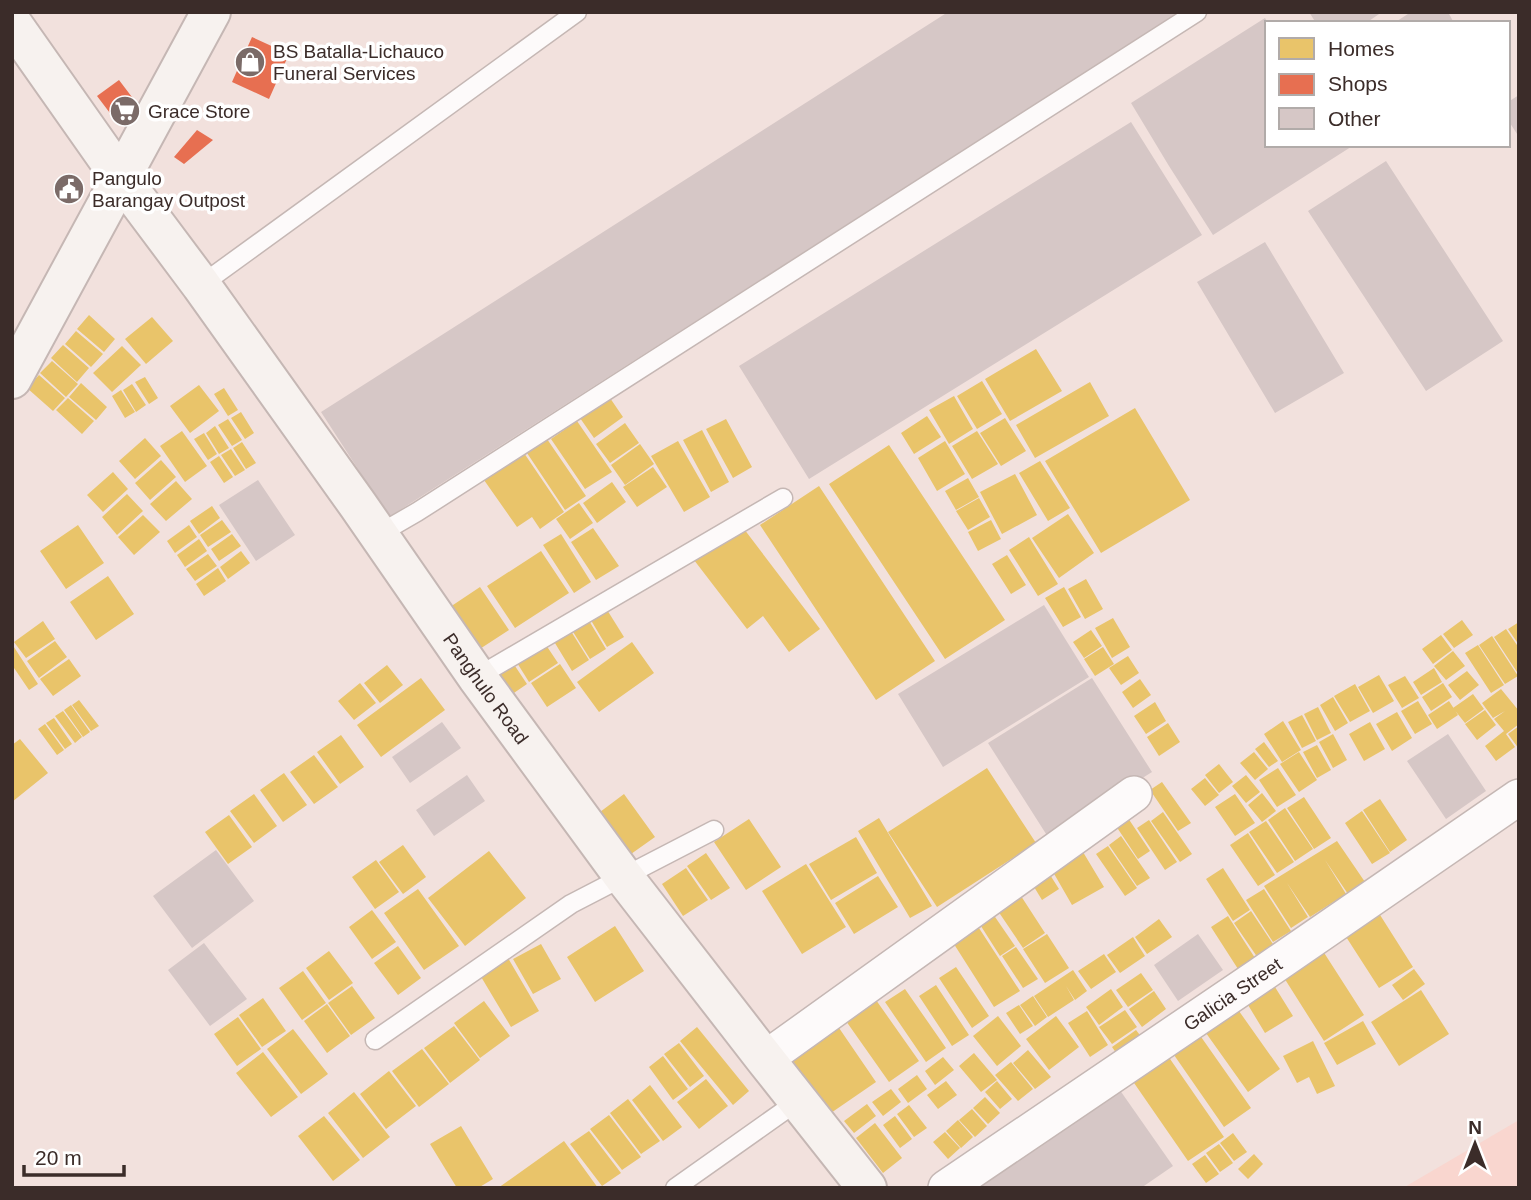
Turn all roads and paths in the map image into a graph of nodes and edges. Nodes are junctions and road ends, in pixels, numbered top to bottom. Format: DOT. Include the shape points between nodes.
graph roads {
  1 [pos="211,12"];
  2 [pos="577,12"];
  3 [pos="1198,12"];
  4 [pos="16,37"];
  5 [pos="121,178"];
  6 [pos="201,285"];
  7 [pos="12,379"];
  8 [pos="783,498"];
  9 [pos="379,534"];
  10 [pos="477,677"];
  11 [pos="1134,794"];
  12 [pos="1519,797"];
  13 [pos="714,830"];
  14 [pos="624,876"];
  15 [pos="375,1040"];
  16 [pos="765,1059"];
  17 [pos="798,1101"];
  18 [pos="675,1188"];
  19 [pos="867,1188"];
  20 [pos="946,1188"];
  1 -- 5 [label="main road"];
  2 -- 6 [label="lane"];
  3 -- 9 [label="lane"];
  4 -- 5 [label="main road, Panghulo Road"];
  5 -- 6 [label="main road, Panghulo Road"];
  5 -- 7 [label="main road"];
  6 -- 9 [label="main road, Panghulo Road"];
  8 -- 10 [label="lane"];
  9 -- 10 [label="main road, Panghulo Road"];
  10 -- 14 [label="main road, Panghulo Road"];
  11 -- 16 [label="street"];
  12 -- 20 [label="street, Galicia Street"];
  13 -- 14 [label="lane"];
  14 -- 15 [label="lane" via="571,904"];
  14 -- 16 [label="main road, Panghulo Road"];
  16 -- 17 [label="main road, Panghulo Road"];
  17 -- 18 [label="lane"];
  17 -- 19 [label="main road, Panghulo Road"];
}
